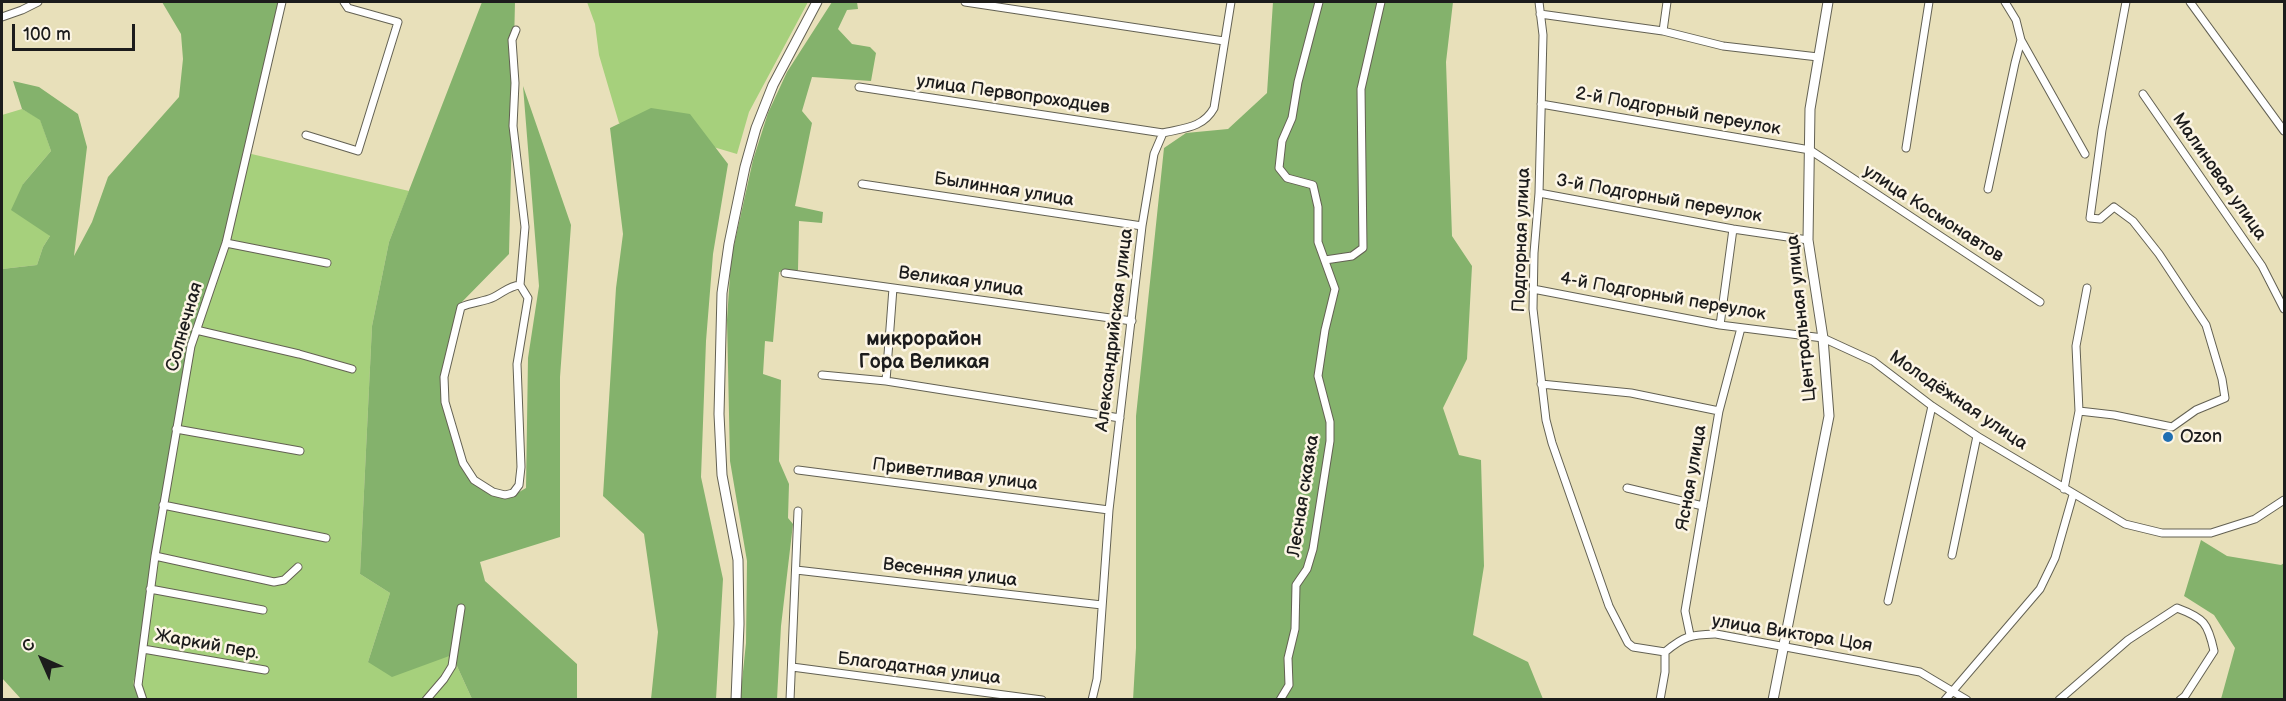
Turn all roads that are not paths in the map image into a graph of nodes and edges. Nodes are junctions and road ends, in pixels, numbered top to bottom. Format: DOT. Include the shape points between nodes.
graph roads {
  1 [pos="38,2"];
  2 [pos="282,2"];
  3 [pos="344,2"];
  4 [pos="817,2"];
  5 [pos="965,2"];
  6 [pos="1231,2"];
  7 [pos="1319,2"];
  8 [pos="1381,2"];
  9 [pos="1539,2"];
  10 [pos="1667,2"];
  11 [pos="1828,2"];
  12 [pos="1929,2"];
  13 [pos="2005,2"];
  14 [pos="2126,2"];
  15 [pos="2190,2"];
  16 [pos="1540,14"];
  17 [pos="2,17"];
  18 [pos="516,30"];
  19 [pos="1663,31"];
  20 [pos="1224,40"];
  21 [pos="2021,40"];
  22 [pos="1818,57"];
  23 [pos="859,87"];
  24 [pos="2143,94"];
  25 [pos="1541,104"];
  26 [pos="2284,131"];
  27 [pos="1163,133"];
  28 [pos="306,135"];
  29 [pos="1906,148"];
  30 [pos="1809,150"];
  31 [pos="2085,154"];
  32 [pos="862,184"];
  33 [pos="1988,189"];
  34 [pos="1539,193"];
  35 [pos="1142,226"];
  36 [pos="1733,230"];
  37 [pos="1808,240"];
  38 [pos="226,243"];
  39 [pos="1325,260"];
  40 [pos="327,263"];
  41 [pos="785,273"];
  42 [pos="520,285"];
  43 [pos="893,288"];
  44 [pos="2087,288"];
  45 [pos="1533,289"];
  46 [pos="2040,302"];
  47 [pos="2284,309"];
  48 [pos="1132,321"];
  49 [pos="1720,325"];
  50 [pos="1741,328"];
  51 [pos="196,330"];
  52 [pos="1823,338"];
  53 [pos="352,369"];
  54 [pos="822,375"];
  55 [pos="886,381"];
  56 [pos="1541,384"];
  57 [pos="1932,406"];
  58 [pos="1719,411"];
  59 [pos="2079,411"];
  60 [pos="1120,418"];
  61 [pos="176,429"];
  62 [pos="1977,436"];
  63 [pos="300,451"];
  64 [pos="798,470"];
  65 [pos="1627,488"];
  66 [pos="2064,489"];
  67 [pos="2073,495"];
  68 [pos="2284,500"];
  69 [pos="164,505"];
  70 [pos="1703,506"];
  71 [pos="1109,510"];
  72 [pos="798,511"];
  73 [pos="326,538"];
  74 [pos="1952,555"];
  75 [pos="155,556"];
  76 [pos="298,567"];
  77 [pos="796,570"];
  78 [pos="150,589"];
  79 [pos="1888,601"];
  80 [pos="1102,606"];
  81 [pos="461,608"];
  82 [pos="263,610"];
  83 [pos="1690,635"];
  84 [pos="1783,645"];
  85 [pos="143,649"];
  86 [pos="1665,652"];
  87 [pos="792,667"];
  88 [pos="265,670"];
  89 [pos="1952,690"];
  90 [pos="143,699"];
  91 [pos="426,699"];
  92 [pos="736,699"];
  93 [pos="790,699"];
  94 [pos="1042,699"];
  95 [pos="1092,699"];
  96 [pos="1280,699"];
  97 [pos="1660,699"];
  98 [pos="1773,699"];
  99 [pos="1945,699"];
  100 [pos="1967,699"];
  101 [pos="2060,699"];
  102 [pos="2180,699"];
  1 -- 17 [label="street"];
  2 -- 38 [label="street, Солнечная"];
  3 -- 28 [label="street" via="348,8 398,22 358,151"];
  4 -- 92 [label="main road" via="773,85 756,128 729,244 722,293 718,414 722,475 738,560"];
  5 -- 20 [label="street"];
  6 -- 20 [label="street"];
  7 -- 39 [label="street, Лесная сказка" via="1292,118 1282,141 1279,168 1287,178 1313,185 1318,207 1318,242"];
  8 -- 39 [label="street" via="1361,89 1363,248 1352,256"];
  9 -- 16 [label="street, Подгорная улица"];
  10 -- 19 [label="street"];
  11 -- 22 [label="main road, Центральная улица"];
  12 -- 29 [label="street"];
  13 -- 21 [label="street" via="2016,20"];
  14 -- 59 [label="street" via="2090,218 2100,219 2114,207 2133,221 2159,254 2206,325 2225,398 2196,410 2172,427"];
  15 -- 26 [label="street"];
  16 -- 19 [label="street"];
  16 -- 25 [label="street, Подгорная улица"];
  18 -- 42 [label="street" via="512,40 513,126 525,227"];
  19 -- 22 [label="street" via="1723,46"];
  20 -- 27 [label="street" via="1214,108 1208,119 1198,126"];
  21 -- 31 [label="street"];
  21 -- 33 [label="street"];
  22 -- 30 [label="main road, Центральная улица"];
  23 -- 27 [label="street, улица Первопроходцев"];
  24 -- 47 [label="street, Малиновая улица" via="2262,266"];
  25 -- 30 [label="street, 2-й Подгорный переулок"];
  25 -- 34 [label="street, Подгорная улица"];
  27 -- 35 [label="street, Александрийская улица" via="1154,154"];
  30 -- 37 [label="main road, Центральная улица"];
  30 -- 46 [label="street, улица Космонавтов"];
  32 -- 35 [label="street, Былинная улица"];
  34 -- 36 [label="street, 3-й Подгорный переулок"];
  34 -- 45 [label="street, Подгорная улица"];
  35 -- 48 [label="street, Александрийская улица"];
  36 -- 37 [label="street, 3-й Подгорный переулок"];
  36 -- 49 [label="street"];
  37 -- 52 [label="main road, Центральная улица"];
  38 -- 40 [label="street"];
  38 -- 51 [label="street, Солнечная"];
  39 -- 96 [label="street, Лесная сказка" via="1335,289 1318,376 1330,422 1330,441 1313,549 1307,569 1296,585 1289,686"];
  41 -- 43 [label="street, Великая улица"];
  42 -- 42 [label="street" via="528,298 517,364 520,476 513,493 505,495 474,480 463,463 445,402 444,376 461,307"];
  43 -- 48 [label="street, Великая улица"];
  43 -- 55 [label="street"];
  44 -- 59 [label="street" via="2076,346"];
  45 -- 49 [label="street, 4-й Подгорный переулок"];
  45 -- 56 [label="street, Подгорная улица"];
  48 -- 60 [label="street, Александрийская улица"];
  49 -- 50 [label="street, 4-й Подгорный переулок"];
  50 -- 52 [label="street, 4-й Подгорный переулок"];
  50 -- 58 [label="street, Ясная улица"];
  51 -- 53 [label="street"];
  51 -- 61 [label="street, Солнечная"];
  52 -- 57 [label="street, Молодёжная улица" via="1873,361"];
  52 -- 84 [label="main road, Центральная улица" via="1829,416"];
  54 -- 55 [label="street"];
  55 -- 60 [label="street"];
  56 -- 58 [label="street" via="1631,393"];
  56 -- 86 [label="street, Подгорная улица" via="1552,443 1608,606 1628,643"];
  57 -- 62 [label="street, Молодёжная улица"];
  57 -- 79 [label="street"];
  58 -- 70 [label="street, Ясная улица"];
  59 -- 66 [label="street"];
  60 -- 71 [label="street, Александрийская улица"];
  61 -- 63 [label="street"];
  61 -- 69 [label="street, Солнечная"];
  62 -- 66 [label="street, Молодёжная улица"];
  62 -- 74 [label="street"];
  64 -- 71 [label="street, Приветливая улица"];
  65 -- 70 [label="street"];
  66 -- 67 [label="street, Молодёжная улица"];
  67 -- 68 [label="street" via="2125,524 2162,533 2211,533 2255,519"];
  67 -- 89 [label="street" via="2055,558 2040,589"];
  69 -- 73 [label="street"];
  69 -- 75 [label="street, Солнечная"];
  70 -- 83 [label="street, Ясная улица" via="1685,611"];
  71 -- 80 [label="street, Александрийская улица"];
  72 -- 77 [label="street"];
  75 -- 76 [label="street" via="274,582 284,580"];
  75 -- 78 [label="street, Солнечная"];
  77 -- 80 [label="street, Весенняя улица"];
  77 -- 87 [label="street"];
  78 -- 82 [label="street"];
  78 -- 85 [label="street, Солнечная"];
  80 -- 95 [label="street, Александрийская улица"];
  81 -- 91 [label="street" via="452,666"];
  83 -- 84 [label="street, улица Виктора Цоя" via="1716,634"];
  83 -- 86 [label="street, улица Виктора Цоя"];
  84 -- 89 [label="street, улица Виктора Цоя" via="1920,672"];
  84 -- 98 [label="main road, Центральная улица"];
  85 -- 88 [label="street, Жаркий пер."];
  85 -- 90 [label="street, Солнечная" via="138,685"];
  86 -- 97 [label="street"];
  87 -- 93 [label="street"];
  87 -- 94 [label="street, Благодатная улица"];
  89 -- 99 [label="street"];
  89 -- 100 [label="street, улица Виктора Цоя"];
  101 -- 102 [label="street" via="2128,640 2177,608 2198,615 2209,629 2214,651"];
}
